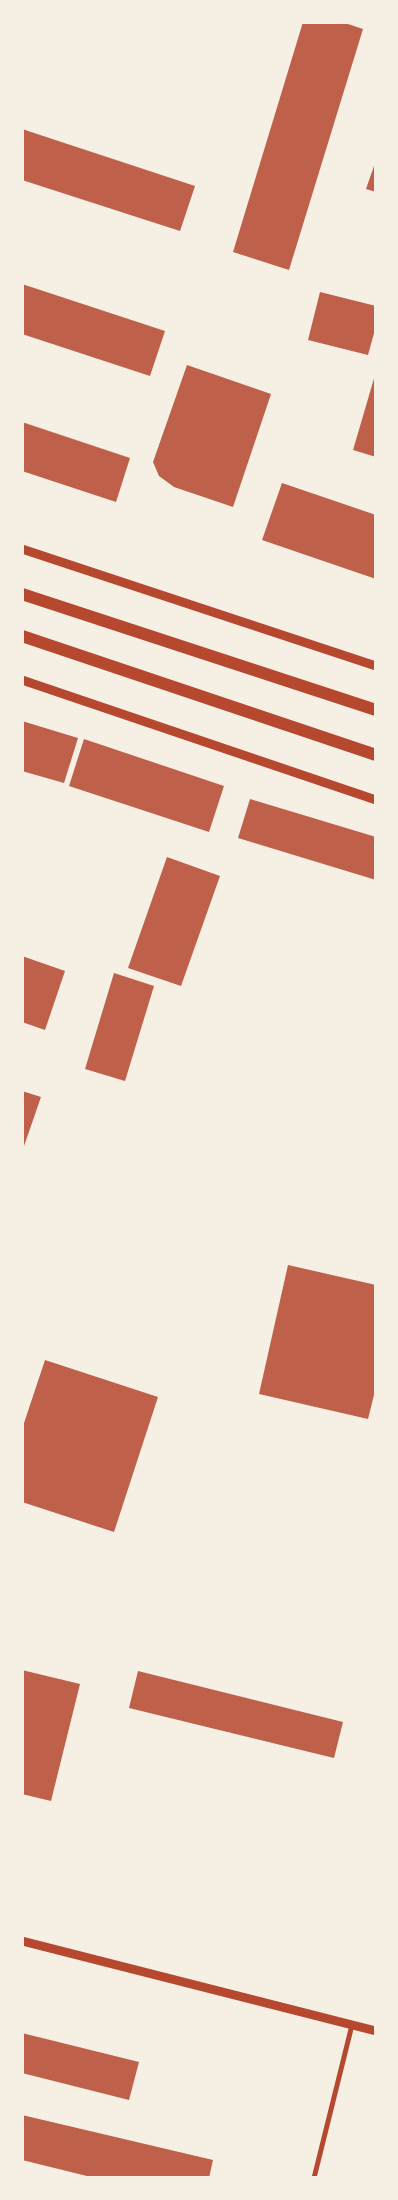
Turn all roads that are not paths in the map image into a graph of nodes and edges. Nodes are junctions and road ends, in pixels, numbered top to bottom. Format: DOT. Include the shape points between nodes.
graph roads {
  1 [pos="22,549"];
  2 [pos="22,594"];
  3 [pos="22,636"];
  4 [pos="376,666"];
  5 [pos="22,680"];
  6 [pos="376,710"];
  7 [pos="376,755"];
  8 [pos="376,800"];
  9 [pos="22,1941"];
  10 [pos="352,2025"];
  11 [pos="376,2031"];
  12 [pos="314,2178"];
  1 -- 4 [label="street"];
  2 -- 6 [label="main road"];
  3 -- 7 [label="main road"];
  5 -- 8 [label="street"];
  9 -- 10 [label="street"];
  10 -- 11 [label="street"];
  10 -- 12 [label="street"];
}
